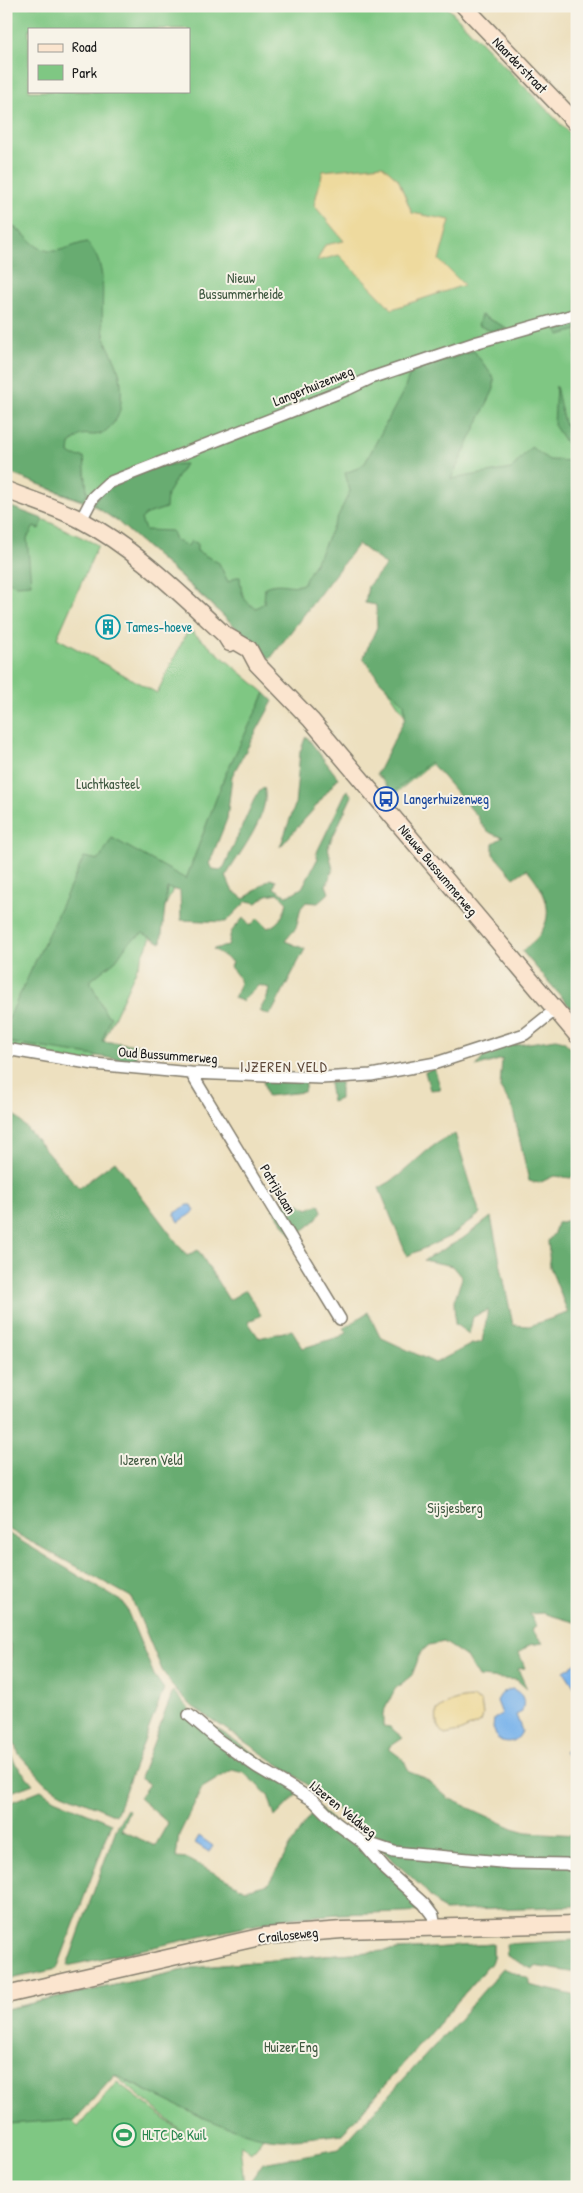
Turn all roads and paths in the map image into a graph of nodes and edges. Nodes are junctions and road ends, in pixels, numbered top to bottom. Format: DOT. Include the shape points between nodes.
graph roads {
  1 [pos="464,6"];
  2 [pos="577,124"];
  3 [pos="577,314"];
  4 [pos="6,490"];
  5 [pos="81,520"];
  6 [pos="555,1010"];
  7 [pos="577,1035"];
  8 [pos="6,1049"];
  9 [pos="191,1073"];
  10 [pos="340,1319"];
  11 [pos="189,1715"];
  12 [pos="362,1842"];
  13 [pos="577,1867"];
  14 [pos="577,1924"];
  15 [pos="436,1927"];
  16 [pos="6,1995"];
  1 -- 2 [label="main road, Naarderstraat"];
  3 -- 5 [label="street, Langerhuizenweg" via="478,342 371,378 108,482 93,497"];
  4 -- 5 [label="main road, Nieuwe Bussummerweg"];
  5 -- 6 [label="main road, Nieuwe Bussummerweg" via="124,547 168,582 225,635 239,655 257,664 311,720"];
  6 -- 7 [label="main road, Nieuwe Bussummerweg"];
  6 -- 9 [label="street, Oud Bussummerweg" via="525,1034 436,1063 371,1075 321,1078"];
  8 -- 9 [label="street, Oud Bussummerweg" via="94,1064"];
  9 -- 10 [label="street, Patrijslaan"];
  11 -- 12 [label="street, IJzeren Veldweg" via="256,1767 313,1800"];
  12 -- 13 [label="street" via="394,1852"];
  12 -- 15 [label="street, IJzeren Veldweg" via="424,1904"];
  14 -- 15 [label="main road, Crailoseweg"];
  15 -- 16 [label="main road, Crailoseweg" via="264,1936"];
}
